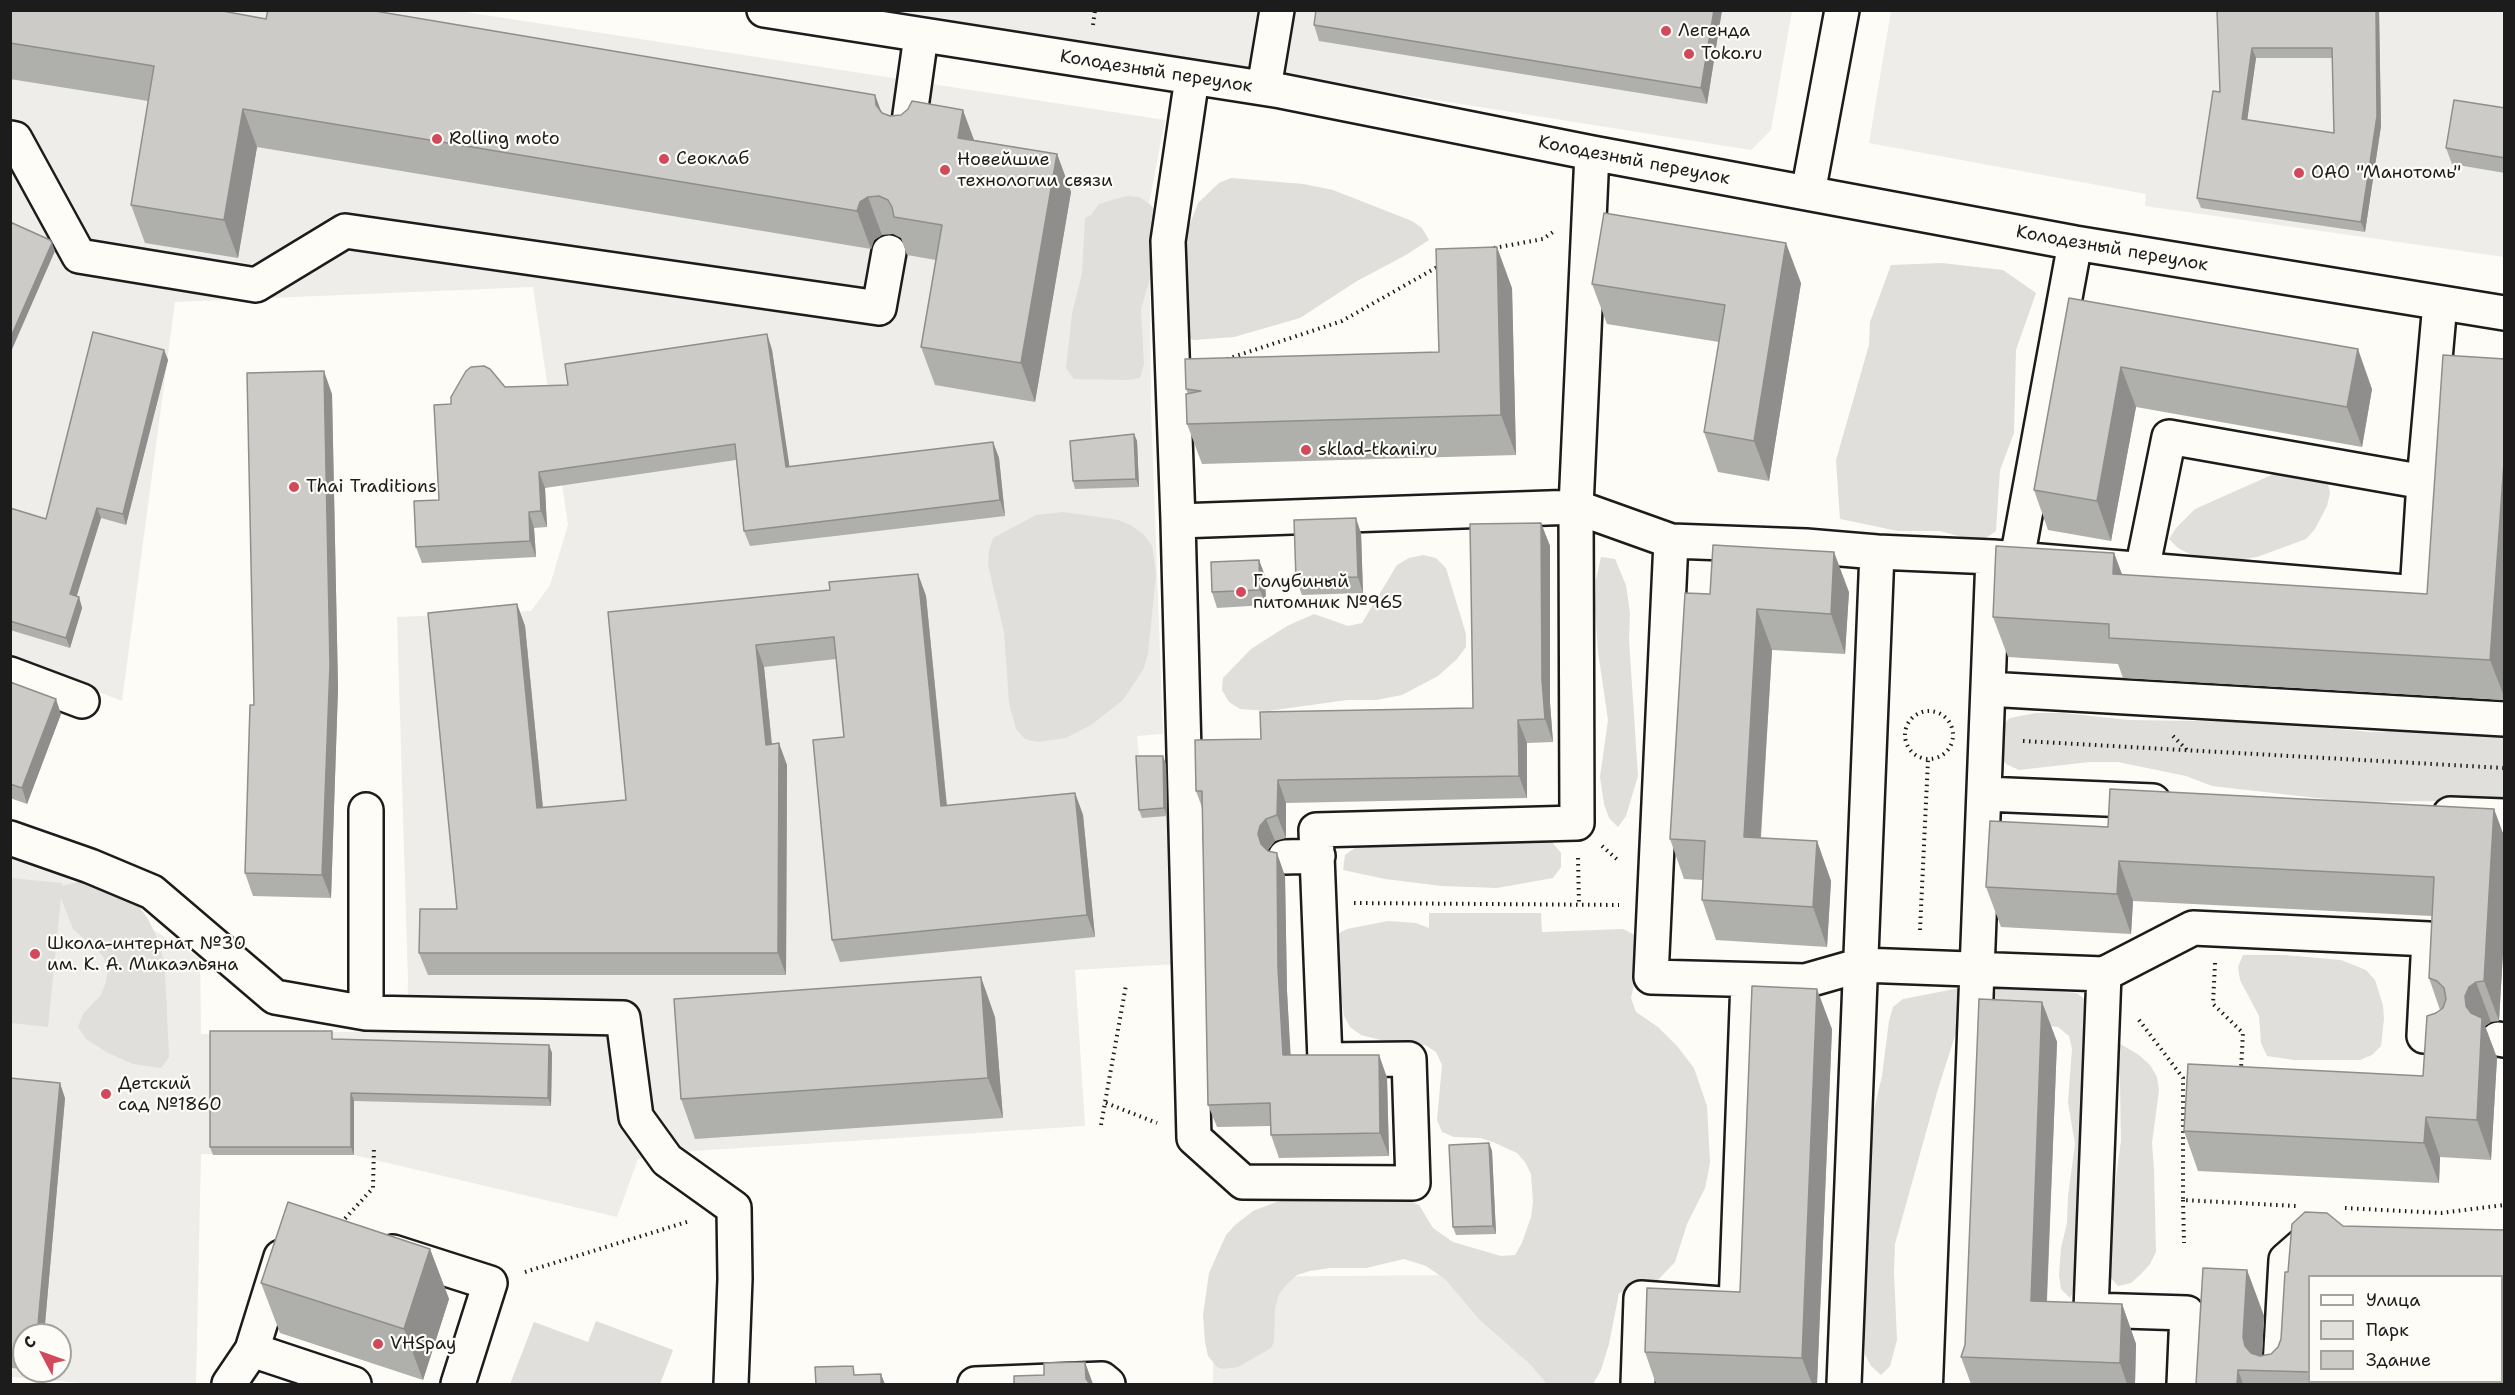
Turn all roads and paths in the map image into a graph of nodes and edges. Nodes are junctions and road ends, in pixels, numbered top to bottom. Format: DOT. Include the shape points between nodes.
graph roads {
  1 [pos="764,10"];
  2 [pos="1277,10"];
  3 [pos="1842,10"];
  4 [pos="921,36"];
  5 [pos="1192,78"];
  6 [pos="1264,88"];
  7 [pos="907,136"];
  8 [pos="10,138"];
  9 [pos="1592,153"];
  10 [pos="1808,193"];
  11 [pos="1590,208"];
  12 [pos="2075,243"];
  13 [pos="1491,249"];
  14 [pos="889,252"];
  15 [pos="1440,266"];
  16 [pos="2440,303"];
  17 [pos="2505,313"];
  18 [pos="1173,378"];
  19 [pos="2424,482"];
  20 [pos="1576,507"];
  21 [pos="1179,521"];
  22 [pos="1671,541"];
  23 [pos="1877,552"];
  24 [pos="2005,558"];
  25 [pos="2142,570"];
  26 [pos="10,674"];
  27 [pos="1988,689"];
  28 [pos="82,701"];
  29 [pos="2505,719"];
  30 [pos="1953,737"];
  31 [pos="1986,739"];
  32 [pos="1928,760"];
  33 [pos="2505,768"];
  34 [pos="1984,794"];
  35 [pos="2185,803"];
  36 [pos="366,810"];
  37 [pos="2422,813"];
  38 [pos="2505,816"];
  39 [pos="1577,823"];
  40 [pos="10,838"];
  41 [pos="1318,856"];
  42 [pos="1285,857"];
  43 [pos="1655,900"];
  44 [pos="1357,905"];
  45 [pos="1579,905"];
  46 [pos="2216,929"];
  47 [pos="1861,965"];
  48 [pos="1918,967"];
  49 [pos="1977,969"];
  50 [pos="2104,974"];
  51 [pos="1748,980"];
  52 [pos="1126,984"];
  53 [pos="366,1013"];
  54 [pos="2442,1037"];
  55 [pos="2241,1079"];
  56 [pos="1106,1103"];
  57 [pos="1101,1125"];
  58 [pos="1194,1138"];
  59 [pos="374,1146"];
  60 [pos="2183,1200"];
  61 [pos="2505,1205"];
  62 [pos="2300,1206"];
  63 [pos="734,1208"];
  64 [pos="2336,1208"];
  65 [pos="290,1230"];
  66 [pos="332,1232"];
  67 [pos="2355,1241"];
  68 [pos="2184,1242"];
  69 [pos="490,1283"];
  70 [pos="252,1350"];
  71 [pos="229,1384"];
  72 [pos="354,1384"];
  73 [pos="458,1384"];
  74 [pos="731,1384"];
  75 [pos="975,1384"];
  76 [pos="1108,1384"];
  77 [pos="1638,1384"];
  78 [pos="1845,1384"];
  79 [pos="1961,1384"];
  80 [pos="2184,1384"];
  81 [pos="2279,1384"];
  1 -- 4 [label="street, Колодезный переулок"];
  2 -- 6 [label="street"];
  3 -- 10 [label="street"];
  4 -- 5 [label="street, Колодезный переулок"];
  4 -- 7 [label="street"];
  5 -- 6 [label="street, Колодезный переулок"];
  5 -- 18 [label="street" via="1168,241"];
  6 -- 9 [label="street, Колодезный переулок"];
  8 -- 14 [label="street" via="15,139 79,256 256,285 345,231 879,308"];
  9 -- 10 [label="street, Колодезный переулок"];
  9 -- 11 [label="street"];
  10 -- 12 [label="street, Колодезный переулок"];
  11 -- 13 [label="path" via="1543,239"];
  11 -- 20 [label="street"];
  12 -- 16 [label="street, Колодезный переулок"];
  12 -- 24 [label="street"];
  15 -- 18 [label="path" via="1342,321"];
  16 -- 17 [label="street, Колодезный переулок"];
  16 -- 19 [label="street"];
  18 -- 21 [label="street"];
  19 -- 25 [label="street" via="2417,593"];
  19 -- 25 [label="street" via="2169,437"];
  20 -- 21 [label="street"];
  20 -- 22 [label="street"];
  20 -- 39 [label="street"];
  21 -- 58 [label="street" via="1199,861"];
  22 -- 23 [label="street"];
  22 -- 43 [label="street"];
  23 -- 24 [label="street"];
  23 -- 47 [label="street"];
  24 -- 25 [label="street"];
  24 -- 27 [label="street"];
  26 -- 28 [label="street"];
  27 -- 29 [label="street"];
  27 -- 31 [label="street"];
  30 -- 31 [label="path"];
  30 -- 32 [label="path" via="1948,751"];
  30 -- 32 [label="path" via="1949,721 1940,714 1929,711 1910,720 1905,729 1909,750"];
  31 -- 33 [label="path"];
  31 -- 34 [label="street"];
  32 -- 48 [label="path"];
  34 -- 35 [label="street"];
  34 -- 49 [label="street"];
  36 -- 53 [label="street"];
  37 -- 38 [label="street"];
  39 -- 41 [label="street" via="1316,830"];
  39 -- 43 [label="path"];
  39 -- 45 [label="path"];
  40 -- 53 [label="street" via="152,892 275,997"];
  41 -- 42 [label="street"];
  41 -- 58 [label="street" via="1325,1060 1409,1059 1413,1183 1243,1182"];
  43 -- 45 [label="path"];
  43 -- 51 [label="street" via="1651,977"];
  44 -- 45 [label="path"];
  46 -- 50 [label="street" via="2193,928"];
  46 -- 54 [label="street" via="2429,939 2424,1036"];
  46 -- 55 [label="path" via="2213,1004 2243,1034"];
  47 -- 48 [label="street"];
  47 -- 51 [label="street" via="1805,981"];
  47 -- 78 [label="street"];
  48 -- 49 [label="street"];
  49 -- 50 [label="street"];
  49 -- 79 [label="street"];
  50 -- 60 [label="path" via="2183,1078"];
  50 -- 80 [label="street" via="2091,1310 2187,1313"];
  51 -- 77 [label="street" via="1736,1305 1641,1298"];
  52 -- 56 [label="path"];
  53 -- 63 [label="street" via="623,1018 636,1117 667,1161"];
  56 -- 57 [label="path"];
  56 -- 58 [label="path"];
  59 -- 66 [label="path" via="373,1188"];
  60 -- 62 [label="path"];
  60 -- 68 [label="path"];
  61 -- 64 [label="path" via="2441,1213"];
  63 -- 69 [label="path"];
  63 -- 74 [label="street"];
  65 -- 70 [label="street"];
  66 -- 69 [label="street"];
  67 -- 81 [label="street" via="2310,1239 2286,1260"];
  69 -- 73 [label="street"];
  70 -- 71 [label="street"];
  70 -- 72 [label="street"];
  75 -- 76 [label="street" via="1102,1379"];
}
